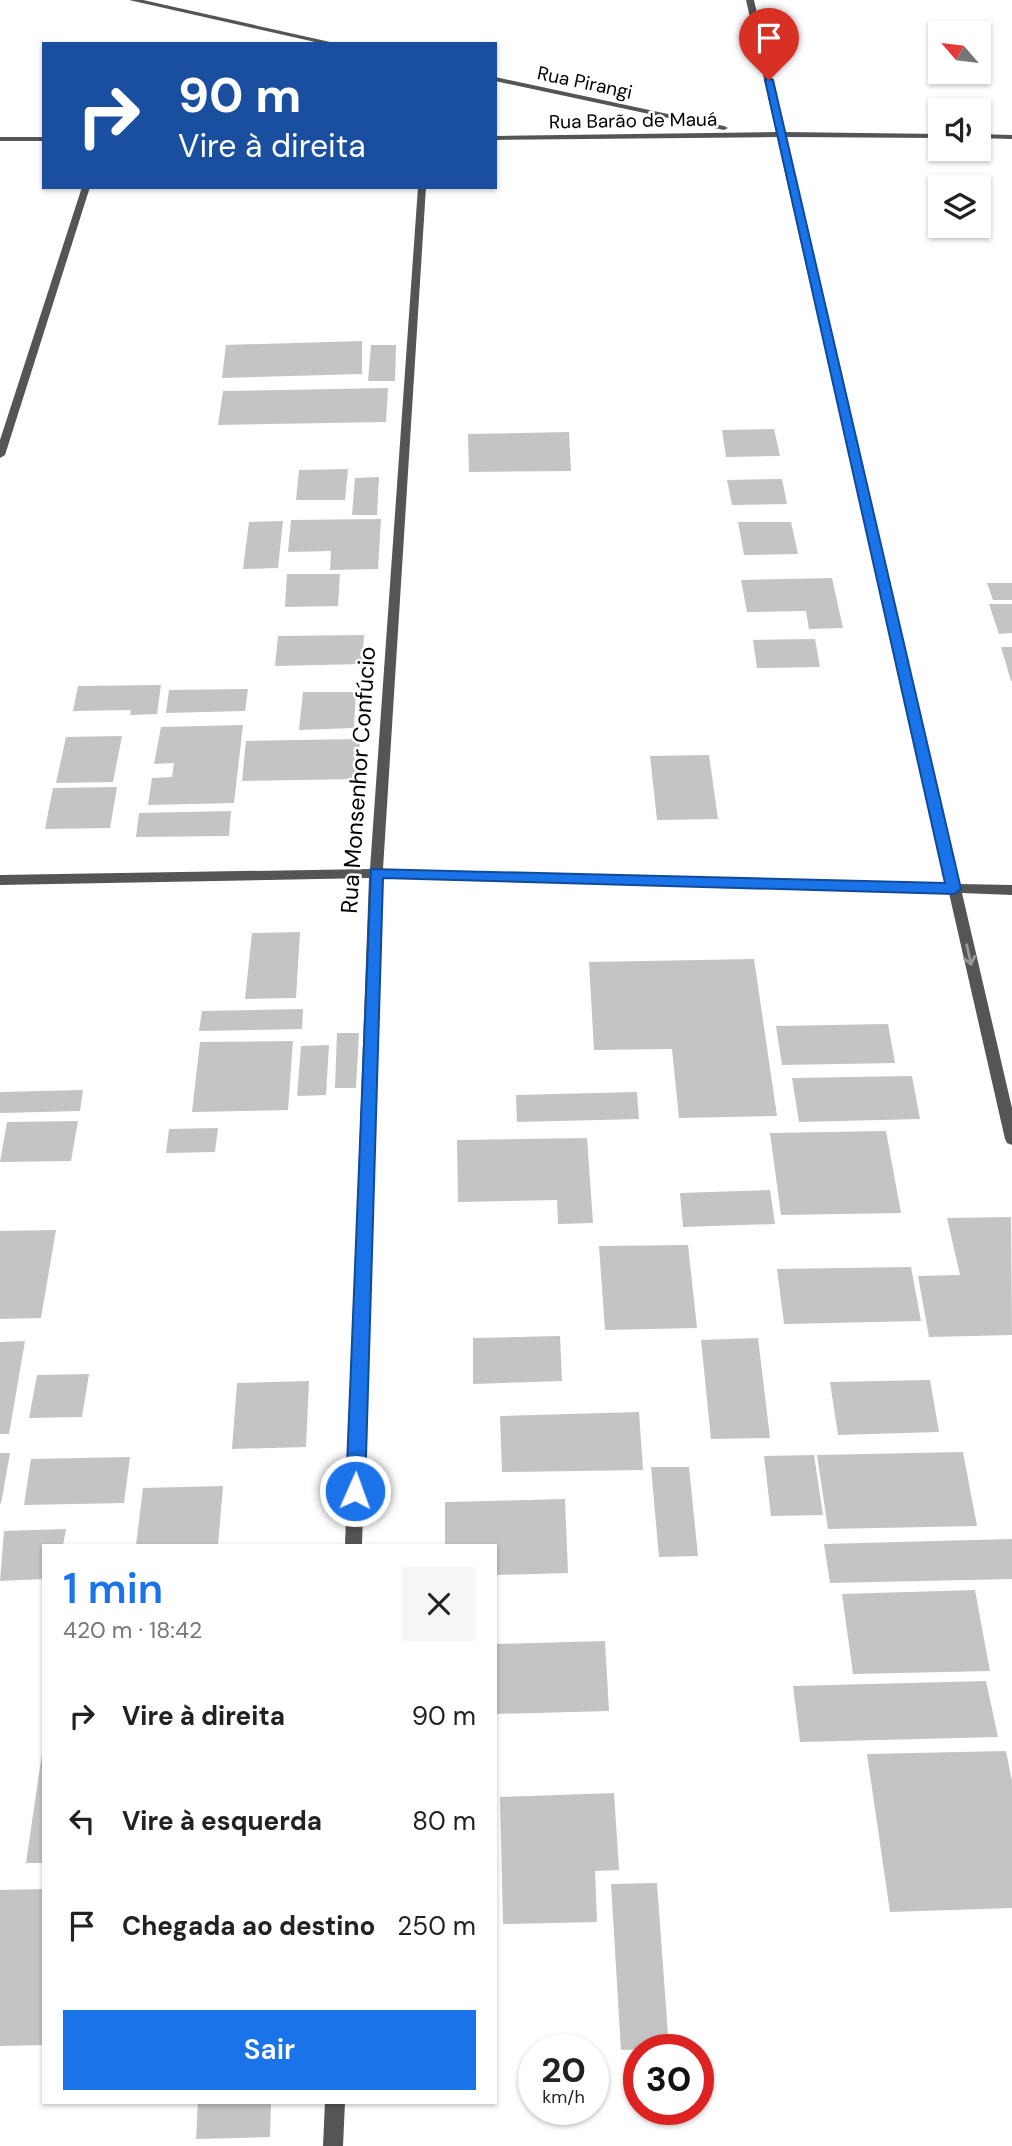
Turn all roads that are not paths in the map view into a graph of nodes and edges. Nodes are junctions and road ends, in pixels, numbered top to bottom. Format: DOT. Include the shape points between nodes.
graph roads {
  1 [pos="133,0"];
  2 [pos="750,0"];
  3 [pos="326,42"];
  4 [pos="497,79"];
  5 [pos="749,134"];
  6 [pos="782,134"];
  7 [pos="928,136"];
  8 [pos="991,136"];
  9 [pos="1012,137"];
  10 [pos="497,138"];
  11 [pos="0,139"];
  12 [pos="42,139"];
  13 [pos="85,189"];
  14 [pos="422,189"];
  15 [pos="0,455"];
  16 [pos="376,873"];
  17 [pos="0,880"];
  18 [pos="954,889"];
  19 [pos="1012,890"];
  20 [pos="1012,1139"];
  21 [pos="353,1544"];
  22 [pos="335,2104"];
  23 [pos="333,2146"];
  1 -- 3 [label="street"];
  2 -- 6 [label="street"];
  4 -- 5 [label="street, Rua Pirangi"];
  5 -- 6 [label="street, Rua Barão de Mauá"];
  5 -- 10 [label="street, Rua Barão de Mauá"];
  6 -- 7 [label="street, Rua Barão de Mauá"];
  6 -- 18 [label="street"];
  8 -- 9 [label="street"];
  11 -- 12 [label="street"];
  13 -- 15 [label="street"];
  14 -- 16 [label="street, Rua Monsenhor Confúcio"];
  16 -- 17 [label="street"];
  16 -- 18 [label="street"];
  16 -- 21 [label="street, Rua Monsenhor Confúcio"];
  18 -- 19 [label="street"];
  18 -- 20 [label="street, one-way"];
  22 -- 23 [label="street"];
}
